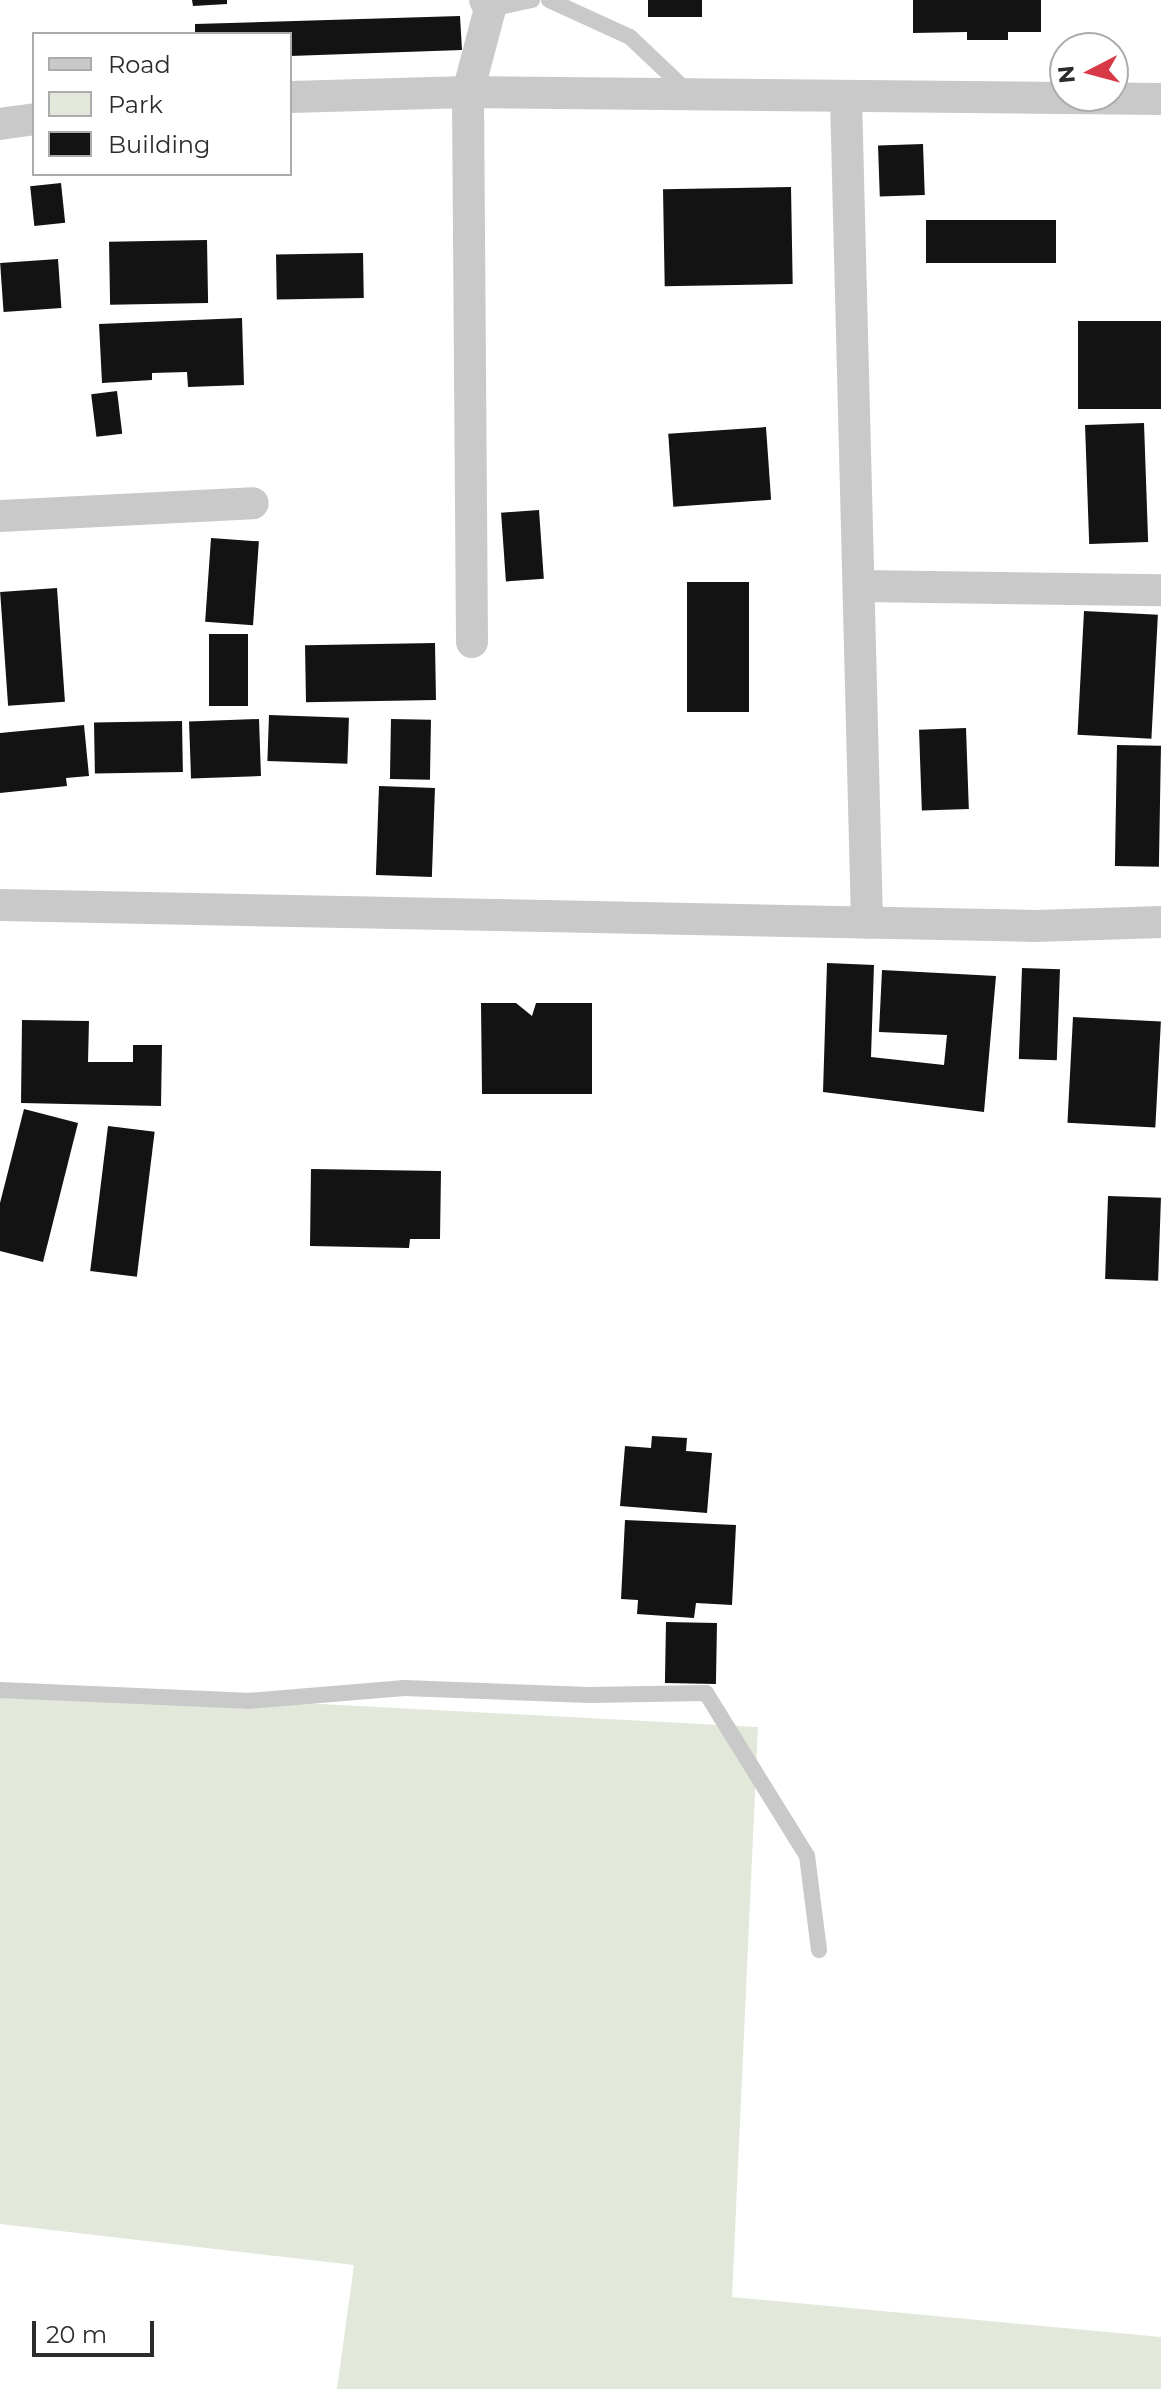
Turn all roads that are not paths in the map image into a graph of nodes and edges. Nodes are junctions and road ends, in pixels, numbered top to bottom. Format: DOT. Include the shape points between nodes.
graph roads {
  1 [pos="532,0"];
  2 [pos="549,0"];
  3 [pos="487,5"];
  4 [pos="468,92"];
  5 [pos="692,96"];
  6 [pos="292,97"];
  7 [pos="846,98"];
  8 [pos="1161,99"];
  9 [pos="32,119"];
  10 [pos="0,124"];
  11 [pos="253,503"];
  12 [pos="0,516"];
  13 [pos="861,586"];
  14 [pos="1161,590"];
  15 [pos="472,642"];
  16 [pos="0,905"];
  17 [pos="1161,922"];
  18 [pos="867,923"];
  19 [pos="0,1690"];
  20 [pos="819,1950"];
  1 -- 3 [label="lane"];
  2 -- 5 [label="lane" via="630,37"];
  3 -- 4 [label="street"];
  4 -- 5 [label="street"];
  4 -- 6 [label="street"];
  4 -- 15 [label="street"];
  5 -- 7 [label="street"];
  7 -- 8 [label="street"];
  7 -- 13 [label="street"];
  9 -- 10 [label="street"];
  11 -- 12 [label="street"];
  13 -- 14 [label="street"];
  13 -- 18 [label="street"];
  16 -- 18 [label="street"];
  17 -- 18 [label="street"];
  19 -- 20 [label="lane" via="247,1701 404,1688 706,1693 807,1856"];
}
